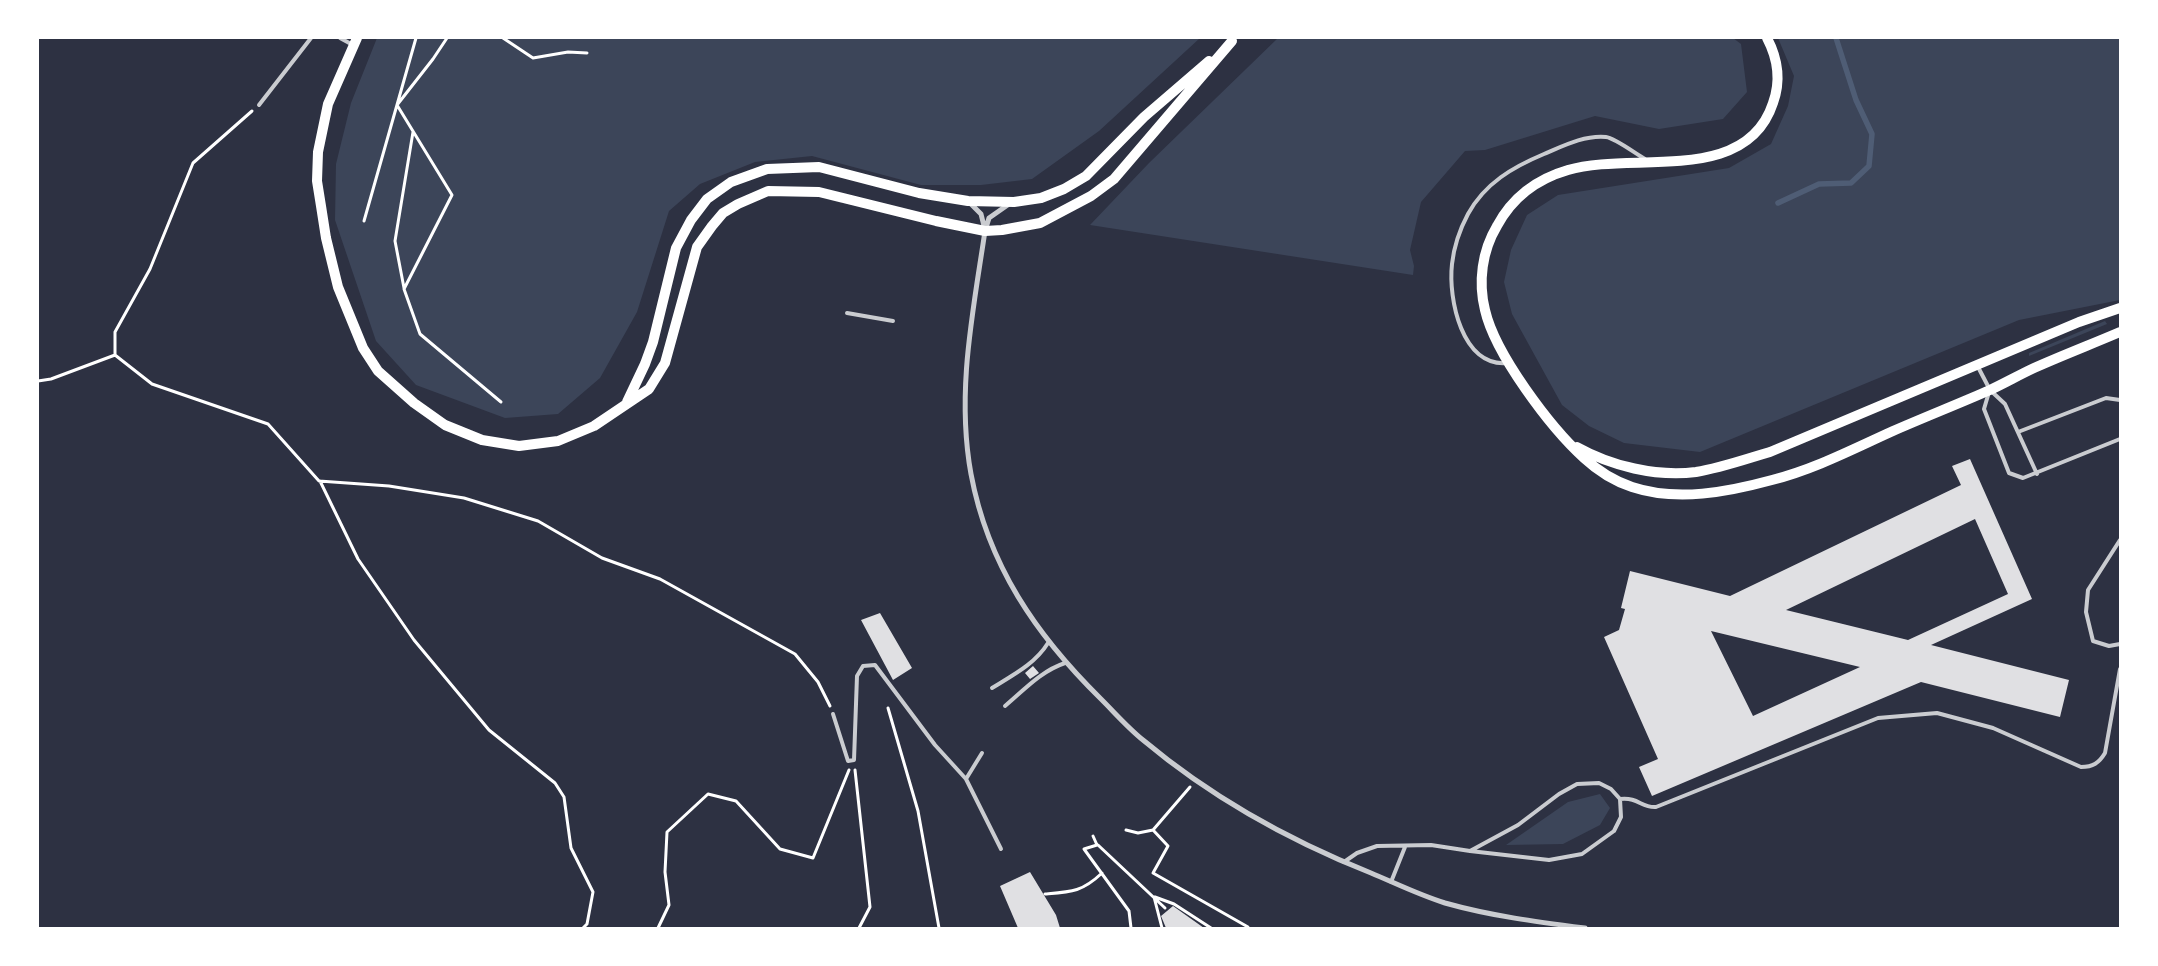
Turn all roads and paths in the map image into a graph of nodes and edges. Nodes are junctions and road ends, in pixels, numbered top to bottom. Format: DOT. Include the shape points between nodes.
graph roads {
  1 [pos="311,38"];
  2 [pos="340,38"];
  3 [pos="416,38"];
  4 [pos="447,38"];
  5 [pos="503,38"];
  6 [pos="1767,38"];
  7 [pos="1234,39"];
  8 [pos="355,41"];
  9 [pos="587,53"];
  10 [pos="259,105"];
  11 [pos="397,105"];
  12 [pos="413,132"];
  13 [pos="1651,163"];
  14 [pos="968,201"];
  15 [pos="1014,202"];
  16 [pos="364,221"];
  17 [pos="985,231"];
  18 [pos="404,289"];
  19 [pos="2120,308"];
  20 [pos="847,313"];
  21 [pos="893,321"];
  22 [pos="2120,332"];
  23 [pos="114,356"];
  24 [pos="1510,363"];
  25 [pos="1977,365"];
  26 [pos="38,381"];
  27 [pos="1990,390"];
  28 [pos="2120,400"];
  29 [pos="501,402"];
  30 [pos="626,403"];
  31 [pos="2018,432"];
  32 [pos="2120,439"];
  33 [pos="1569,443"];
  34 [pos="2037,474"];
  35 [pos="319,481"];
  36 [pos="2120,540"];
  37 [pos="1048,643"];
  38 [pos="2120,644"];
  39 [pos="1065,664"];
  40 [pos="2120,669"];
  41 [pos="992,688"];
  42 [pos="1005,706"];
  43 [pos="888,708"];
  44 [pos="833,714"];
  45 [pos="982,753"];
  46 [pos="854,760"];
  47 [pos="966,779"];
  48 [pos="1195,781"];
  49 [pos="1620,799"];
  50 [pos="1126,830"];
  51 [pos="1153,830"];
  52 [pos="1093,836"];
  53 [pos="1097,845"];
  54 [pos="1405,847"];
  55 [pos="1001,849"];
  56 [pos="1470,851"];
  57 [pos="1343,862"];
  58 [pos="1102,873"];
  59 [pos="1391,882"];
  60 [pos="1044,894"];
  61 [pos="1154,896"];
  62 [pos="1165,908"];
  63 [pos="583,928"];
  64 [pos="658,928"];
  65 [pos="859,928"];
  66 [pos="939,928"];
  67 [pos="1131,928"];
  68 [pos="1162,928"];
  69 [pos="1211,928"];
  70 [pos="1247,928"];
  71 [pos="1585,928"];
  1 -- 10 [label="lane"];
  2 -- 8 [label="lane"];
  3 -- 11 [label="path"];
  4 -- 11 [label="path"];
  5 -- 9 [label="path" via="533,58 568,52"];
  6 -- 13 [label="main road" via="1777,66 1776,95 1768,115 1755,133 1732,150 1692,160"];
  7 -- 15 [label="main road" via="1144,117 1086,176 1041,198"];
  7 -- 17 [label="main road" via="1114,179 1091,196 1040,222"];
  8 -- 30 [label="main road" via="328,104 318,152 318,181 326,238 338,286 363,348 378,371 445,426 482,440 519,446 558,441 576,434 611,416"];
  10 -- 23 [label="path" via="193,163 150,269 115,332"];
  11 -- 12 [label="path"];
  11 -- 16 [label="path"];
  12 -- 18 [label="path" via="395,241"];
  12 -- 18 [label="path" via="452,195"];
  13 -- 24 [label="main road" via="1589,166 1556,174 1526,190 1503,215 1484,260 1482,294 1490,326"];
  13 -- 24 [label="lane" via="1607,137 1576,141 1504,173 1469,212 1455,247 1452,274 1454,302 1475,352 1496,364"];
  14 -- 15 [label="main road"];
  14 -- 17 [label="street" via="981,214"];
  14 -- 30 [label="main road" via="919,193 819,167 767,169 732,182 707,199 676,248 653,342"];
  15 -- 17 [label="street" via="989,218"];
  17 -- 30 [label="main road" via="819,192 768,192 738,204 723,213 697,247 665,363 649,389"];
  17 -- 37 [label="street" via="967,351 966,444 978,505 1000,563"];
  18 -- 29 [label="path" via="420,334"];
  19 -- 25 [label="main road"];
  20 -- 21 [label="lane"];
  22 -- 27 [label="main road"];
  23 -- 26 [label="path"];
  23 -- 35 [label="path" via="152,384 268,424"];
  24 -- 33 [label="main road"];
  25 -- 27 [label="lane"];
  25 -- 33 [label="main road" via="1770,452 1695,472 1658,472 1622,466"];
  27 -- 31 [label="lane" via="2006,404"];
  27 -- 33 [label="main road" via="1822,464 1737,490 1664,494 1631,487 1597,469"];
  27 -- 34 [label="lane" via="1984,409 2009,472 2023,478"];
  28 -- 31 [label="lane" via="2106,398"];
  31 -- 34 [label="lane"];
  32 -- 34 [label="lane"];
  35 -- 44 [label="path" via="389,486 464,498 538,521 602,558 660,579 795,654 818,682"];
  35 -- 63 [label="path" via="358,559 414,640 489,730 556,783 564,797 571,848 593,892 587,924"];
  36 -- 38 [label="lane" via="2088,590 2086,612 2093,641 2108,646"];
  37 -- 39 [label="street"];
  37 -- 41 [label="lane" via="1042,654 1031,663"];
  39 -- 42 [label="lane" via="1041,675"];
  39 -- 48 [label="street" via="1141,739"];
  40 -- 49 [label="lane" via="2105,753 2092,767 2081,768 1993,728 1936,713 1878,718 1656,807 1647,808 1632,798"];
  43 -- 66 [label="path" via="918,811"];
  44 -- 46 [label="lane" via="848,761"];
  45 -- 47 [label="lane"];
  46 -- 47 [label="lane" via="857,676 863,666 875,665 935,745"];
  46 -- 64 [label="path" via="813,858 780,849 736,801 708,794 668,832 665,872 669,905"];
  46 -- 65 [label="path" via="870,907"];
  47 -- 55 [label="lane"];
  48 -- 51 [label="path"];
  48 -- 57 [label="street" via="1283,834"];
  49 -- 56 [label="lane" via="1599,783 1577,784 1518,825"];
  49 -- 56 [label="lane" via="1621,817 1614,831 1582,854 1549,860"];
  50 -- 51 [label="path" via="1138,833"];
  51 -- 70 [label="path" via="1168,846 1153,873"];
  52 -- 53 [label="path"];
  53 -- 58 [label="path" via="1084,849"];
  53 -- 61 [label="path"];
  54 -- 56 [label="lane" via="1431,845"];
  54 -- 57 [label="lane" via="1378,846"];
  54 -- 59 [label="lane"];
  57 -- 59 [label="street"];
  58 -- 60 [label="path" via="1088,886 1072,892"];
  58 -- 67 [label="path" via="1129,911"];
  59 -- 71 [label="street" via="1443,902 1504,917"];
  61 -- 62 [label="path"];
  61 -- 68 [label="path"];
  61 -- 69 [label="path" via="1174,904"];
}
